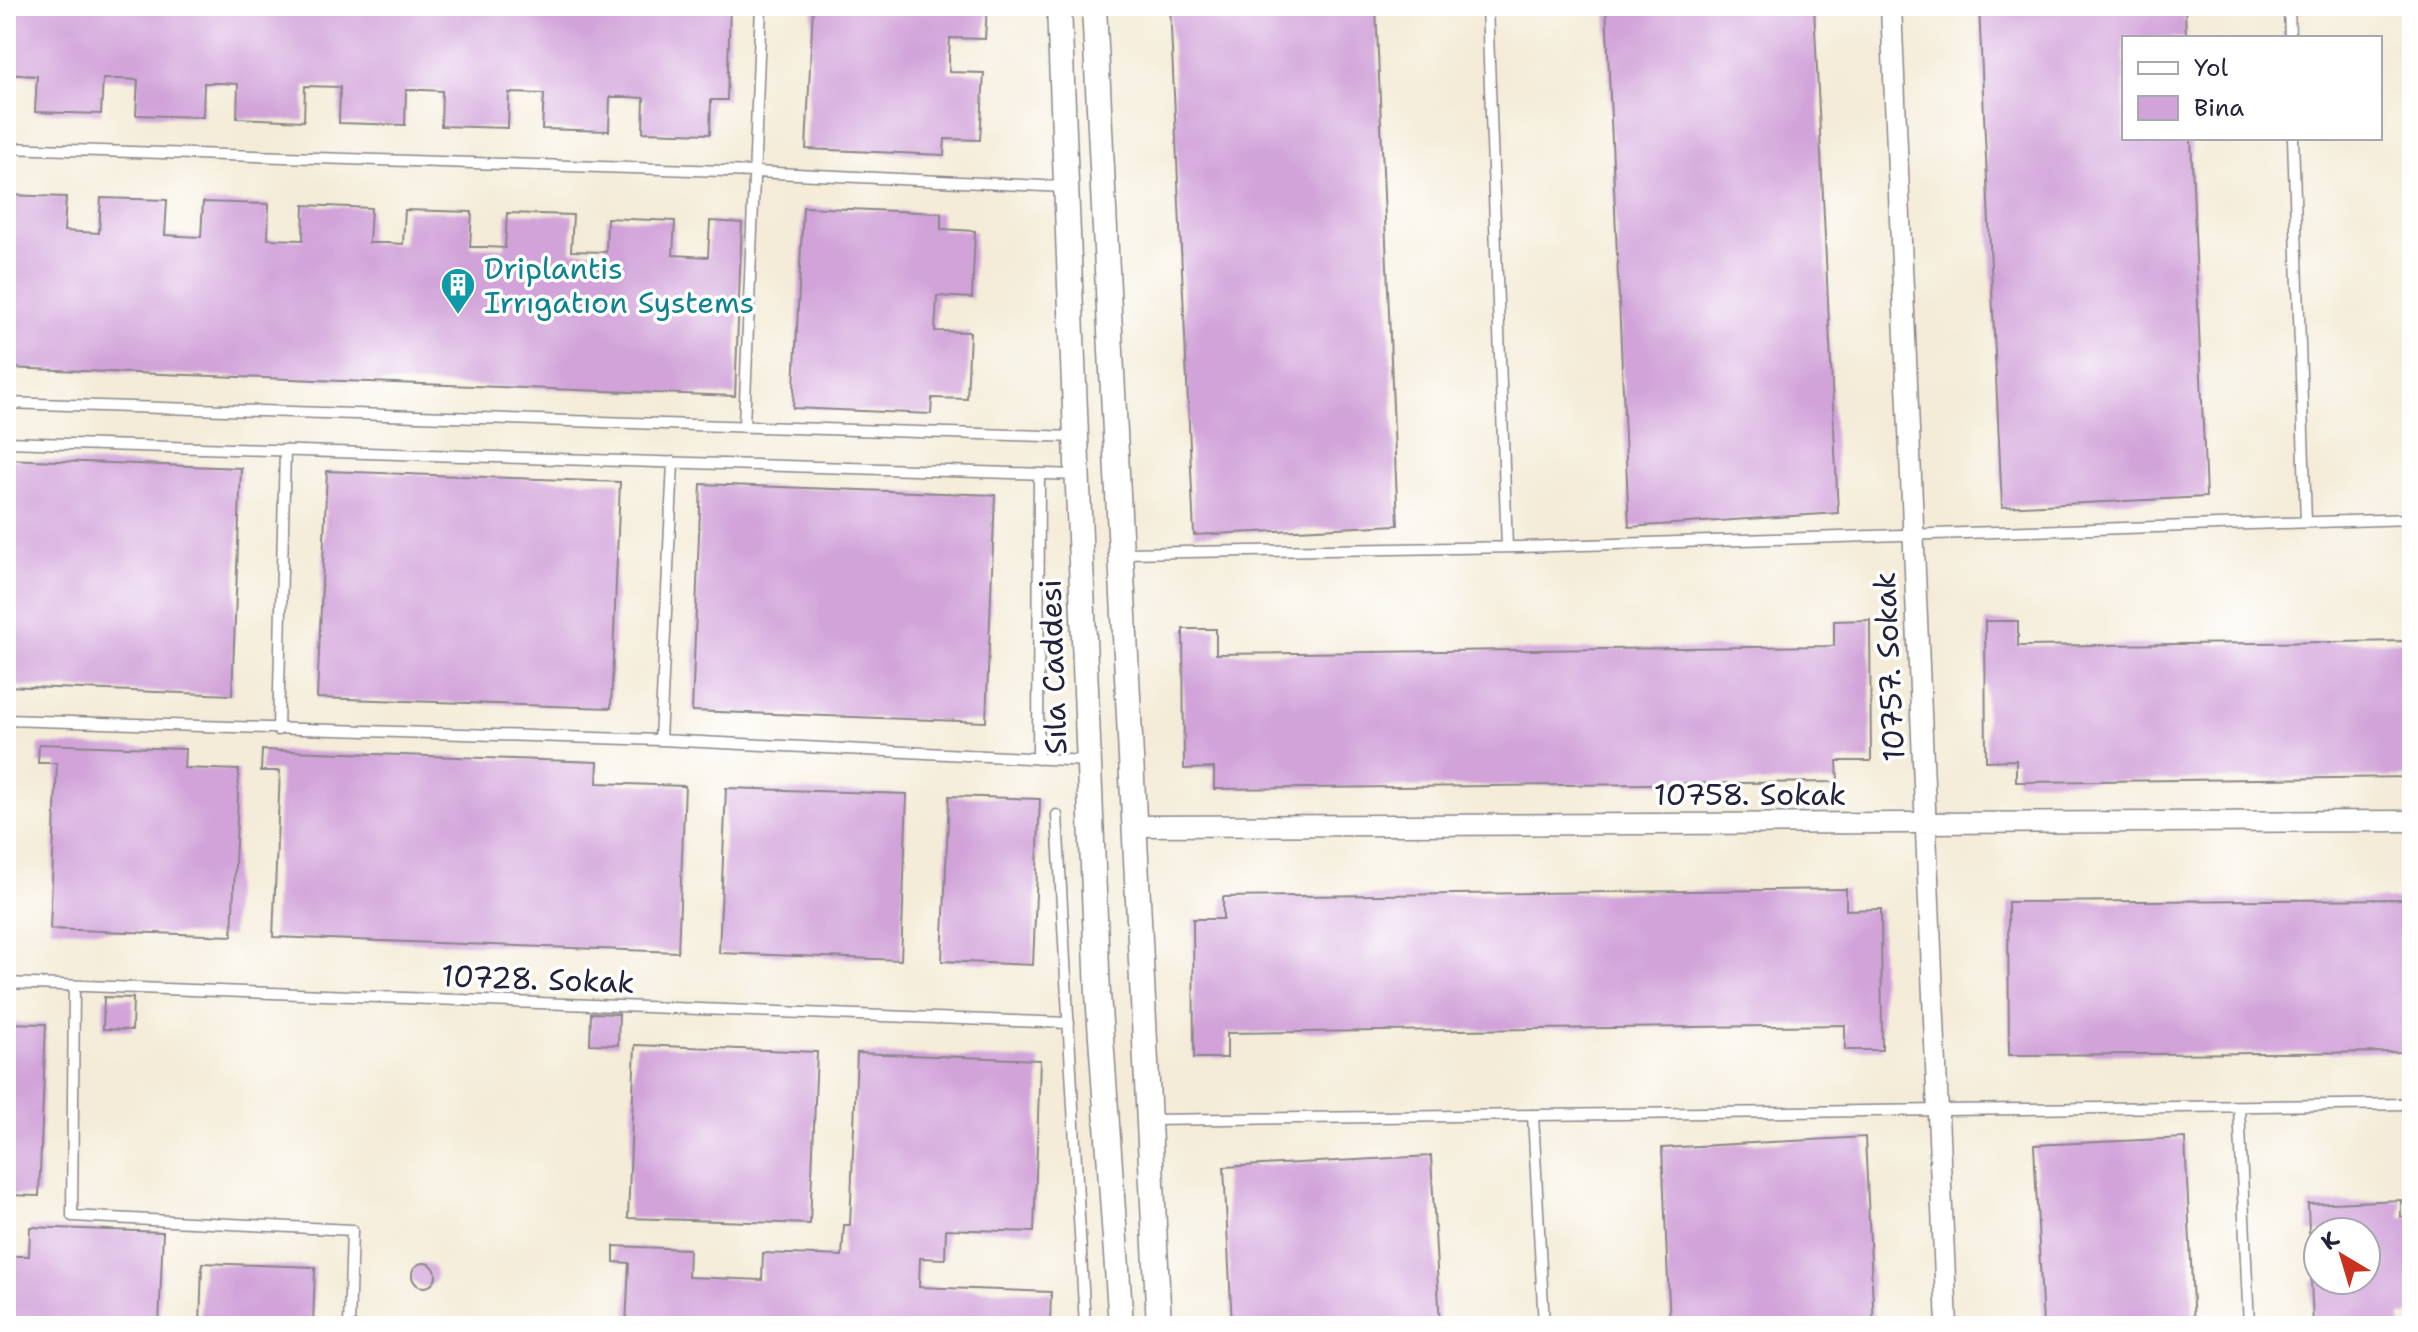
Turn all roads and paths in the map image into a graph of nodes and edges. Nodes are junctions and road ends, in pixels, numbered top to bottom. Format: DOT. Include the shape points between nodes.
graph roads {
  1 [pos="761,6"];
  2 [pos="1059,6"];
  3 [pos="1094,6"];
  4 [pos="1487,6"];
  5 [pos="1891,6"];
  6 [pos="2289,6"];
  7 [pos="2290,36"];
  8 [pos="2293,140"];
  9 [pos="6,148"];
  10 [pos="755,172"];
  11 [pos="1064,187"];
  12 [pos="6,403"];
  13 [pos="744,426"];
  14 [pos="1077,437"];
  15 [pos="6,442"];
  16 [pos="285,450"];
  17 [pos="673,462"];
  18 [pos="1039,474"];
  19 [pos="1078,475"];
  20 [pos="2412,519"];
  21 [pos="2306,522"];
  22 [pos="1913,533"];
  23 [pos="1507,547"];
  24 [pos="1123,553"];
  25 [pos="6,720"];
  26 [pos="278,730"];
  27 [pos="660,740"];
  28 [pos="1038,759"];
  29 [pos="1088,762"];
  30 [pos="1057,815"];
  31 [pos="2412,821"];
  32 [pos="1926,824"];
  33 [pos="1136,826"];
  34 [pos="6,983"];
  35 [pos="74,986"];
  36 [pos="1069,1023"];
  37 [pos="2412,1104"];
  38 [pos="2239,1107"];
  39 [pos="1937,1110"];
  40 [pos="1533,1115"];
  41 [pos="1150,1120"];
  42 [pos="349,1326"];
  43 [pos="1085,1326"];
  44 [pos="1121,1326"];
  45 [pos="1159,1326"];
  46 [pos="1544,1326"];
  47 [pos="1947,1326"];
  48 [pos="2249,1326"];
  1 -- 10 [label="lane"];
  2 -- 11 [label="street, Sıla Caddesi"];
  3 -- 24 [label="street"];
  4 -- 23 [label="lane"];
  5 -- 22 [label="street, 10757. Sokak"];
  6 -- 7 [label="lane"];
  8 -- 21 [label="lane"];
  9 -- 10 [label="lane"];
  10 -- 11 [label="lane"];
  10 -- 13 [label="lane"];
  11 -- 14 [label="street, Sıla Caddesi"];
  12 -- 13 [label="lane"];
  13 -- 14 [label="lane"];
  14 -- 19 [label="street, Sıla Caddesi"];
  15 -- 16 [label="lane"];
  16 -- 17 [label="lane"];
  16 -- 26 [label="lane"];
  17 -- 18 [label="lane"];
  17 -- 27 [label="lane"];
  18 -- 19 [label="lane"];
  18 -- 28 [label="lane"];
  19 -- 29 [label="street, Sıla Caddesi"];
  20 -- 21 [label="lane"];
  21 -- 22 [label="lane"];
  22 -- 23 [label="lane"];
  22 -- 32 [label="street, 10757. Sokak"];
  23 -- 24 [label="lane"];
  24 -- 33 [label="street"];
  25 -- 26 [label="lane"];
  26 -- 27 [label="lane"];
  27 -- 28 [label="lane"];
  28 -- 29 [label="lane"];
  29 -- 44 [label="street, Sıla Caddesi"];
  30 -- 36 [label="lane"];
  31 -- 32 [label="street, 10758. Sokak"];
  32 -- 33 [label="street, 10758. Sokak"];
  32 -- 39 [label="street, 10757. Sokak"];
  33 -- 41 [label="street"];
  34 -- 35 [label="lane, 10728. Sokak"];
  35 -- 36 [label="lane, 10728. Sokak"];
  35 -- 42 [label="lane" via="72,1216 352,1230"];
  36 -- 43 [label="lane"];
  37 -- 38 [label="lane"];
  38 -- 39 [label="lane"];
  38 -- 48 [label="lane"];
  39 -- 40 [label="lane"];
  39 -- 47 [label="street, 10757. Sokak"];
  40 -- 41 [label="lane"];
  40 -- 46 [label="lane"];
  41 -- 45 [label="street"];
}
